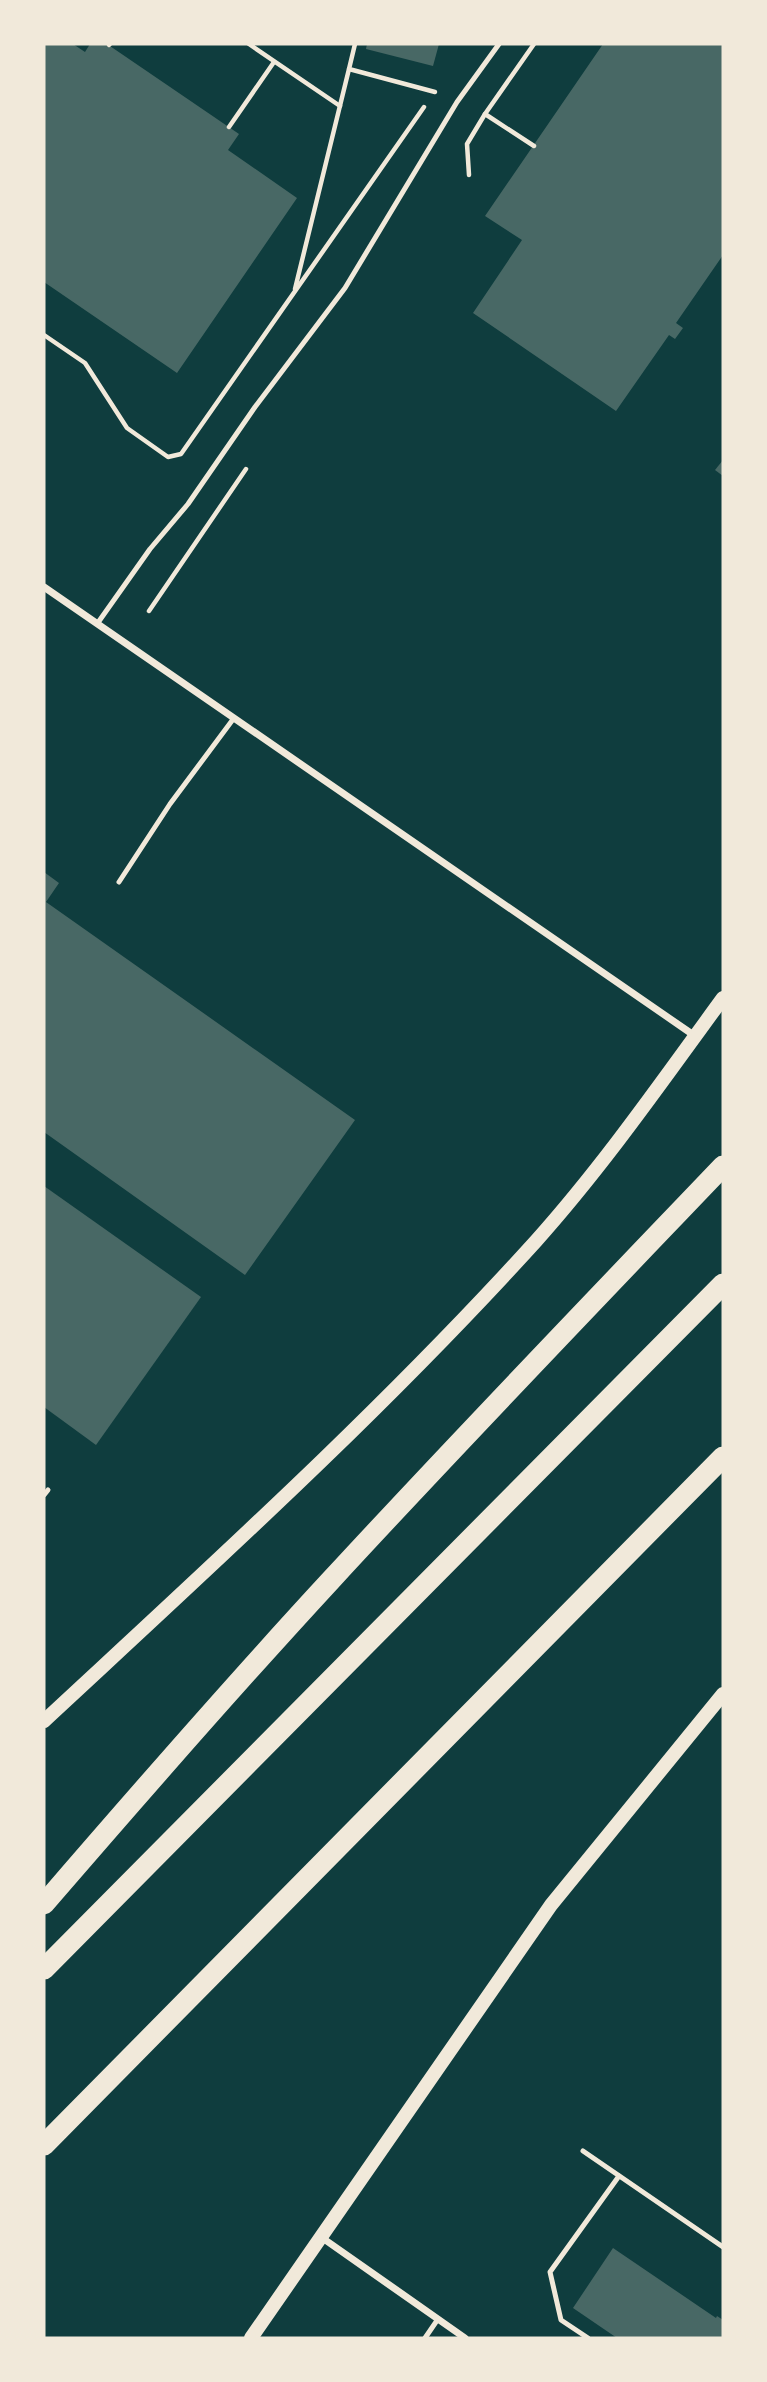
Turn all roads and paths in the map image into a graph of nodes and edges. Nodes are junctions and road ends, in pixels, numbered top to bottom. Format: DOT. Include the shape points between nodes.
graph roads {
  1 [pos="249,44"];
  2 [pos="355,44"];
  3 [pos="499,44"];
  4 [pos="534,44"];
  5 [pos="275,62"];
  6 [pos="349,69"];
  7 [pos="441,82"];
  8 [pos="435,92"];
  9 [pos="340,106"];
  10 [pos="485,114"];
  11 [pos="229,127"];
  12 [pos="534,146"];
  13 [pos="468,175"];
  14 [pos="294,293"];
  15 [pos="44,335"];
  16 [pos="246,469"];
  17 [pos="44,587"];
  18 [pos="149,611"];
  19 [pos="97,624"];
  20 [pos="233,718"];
  21 [pos="119,882"];
  22 [pos="723,998"];
  23 [pos="695,1036"];
  24 [pos="723,1166"];
  25 [pos="723,1284"];
  26 [pos="723,1457"];
  27 [pos="723,1694"];
  28 [pos="44,1721"];
  29 [pos="44,1904"];
  30 [pos="44,1969"];
  31 [pos="44,2145"];
  32 [pos="583,2151"];
  33 [pos="619,2176"];
  34 [pos="321,2237"];
  35 [pos="723,2247"];
  36 [pos="438,2319"];
  37 [pos="251,2338"];
  38 [pos="425,2338"];
  39 [pos="466,2338"];
  40 [pos="588,2338"];
  1 -- 5 [label="path"];
  2 -- 6 [label="path"];
  3 -- 19 [label="lane" via="457,102 345,288"];
  4 -- 10 [label="path"];
  5 -- 9 [label="path"];
  5 -- 11 [label="path"];
  6 -- 8 [label="path"];
  6 -- 9 [label="path"];
  7 -- 8 [label="path"];
  8 -- 14 [label="path"];
  9 -- 14 [label="path"];
  10 -- 12 [label="path"];
  10 -- 13 [label="path" via="467,144"];
  14 -- 15 [label="path" via="181,454 168,457 127,428 85,363"];
  16 -- 18 [label="path"];
  17 -- 19 [label="street"];
  19 -- 20 [label="street"];
  20 -- 21 [label="lane"];
  20 -- 23 [label="street"];
  22 -- 23 [label="main road"];
  23 -- 28 [label="main road" via="624,1134 546,1228 432,1352 283,1499"];
  24 -- 29 [label="highway" via="330,1581"];
  25 -- 30 [label="highway"];
  26 -- 31 [label="highway"];
  27 -- 34 [label="main road" via="551,1905"];
  32 -- 33 [label="lane"];
  33 -- 35 [label="lane"];
  33 -- 40 [label="lane" via="550,2272 561,2320"];
  34 -- 36 [label="street"];
  34 -- 37 [label="main road"];
  36 -- 38 [label="lane"];
  36 -- 39 [label="street"];
}
